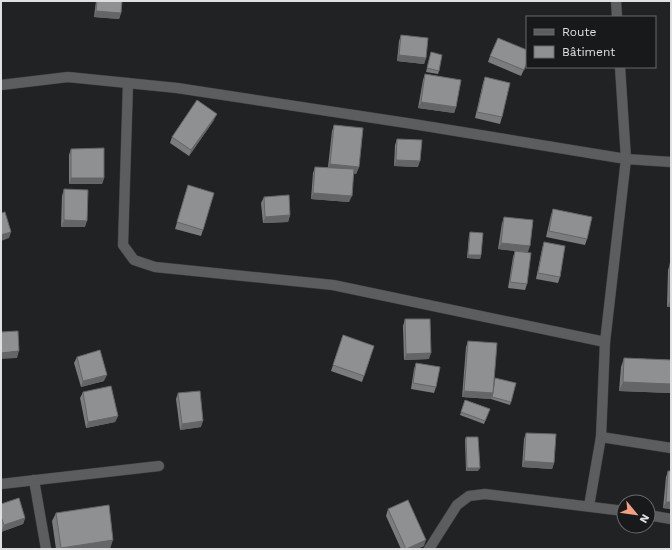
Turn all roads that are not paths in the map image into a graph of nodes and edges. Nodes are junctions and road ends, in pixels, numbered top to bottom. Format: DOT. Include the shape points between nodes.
graph roads {
  1 [pos="616,1"];
  2 [pos="617,16"];
  3 [pos="620,68"];
  4 [pos="128,83"];
  5 [pos="1,85"];
  6 [pos="626,159"];
  7 [pos="671,162"];
  8 [pos="605,342"];
  9 [pos="601,437"];
  10 [pos="671,448"];
  11 [pos="159,466"];
  12 [pos="34,480"];
  13 [pos="1,484"];
  14 [pos="589,506"];
  15 [pos="616,511"];
  16 [pos="656,516"];
  17 [pos="671,519"];
  18 [pos="46,549"];
  19 [pos="428,549"];
  1 -- 2 [label="street"];
  3 -- 6 [label="street"];
  4 -- 5 [label="street" via="68,77"];
  4 -- 6 [label="street" via="405,122"];
  4 -- 8 [label="street" via="123,245 134,260 155,267 333,285"];
  6 -- 7 [label="street"];
  6 -- 8 [label="street"];
  8 -- 9 [label="street"];
  9 -- 10 [label="street"];
  9 -- 14 [label="street"];
  11 -- 12 [label="street"];
  12 -- 13 [label="street"];
  12 -- 18 [label="street"];
  14 -- 15 [label="street"];
  14 -- 19 [label="street" via="485,494 470,496 457,505"];
  16 -- 17 [label="street"];
}
